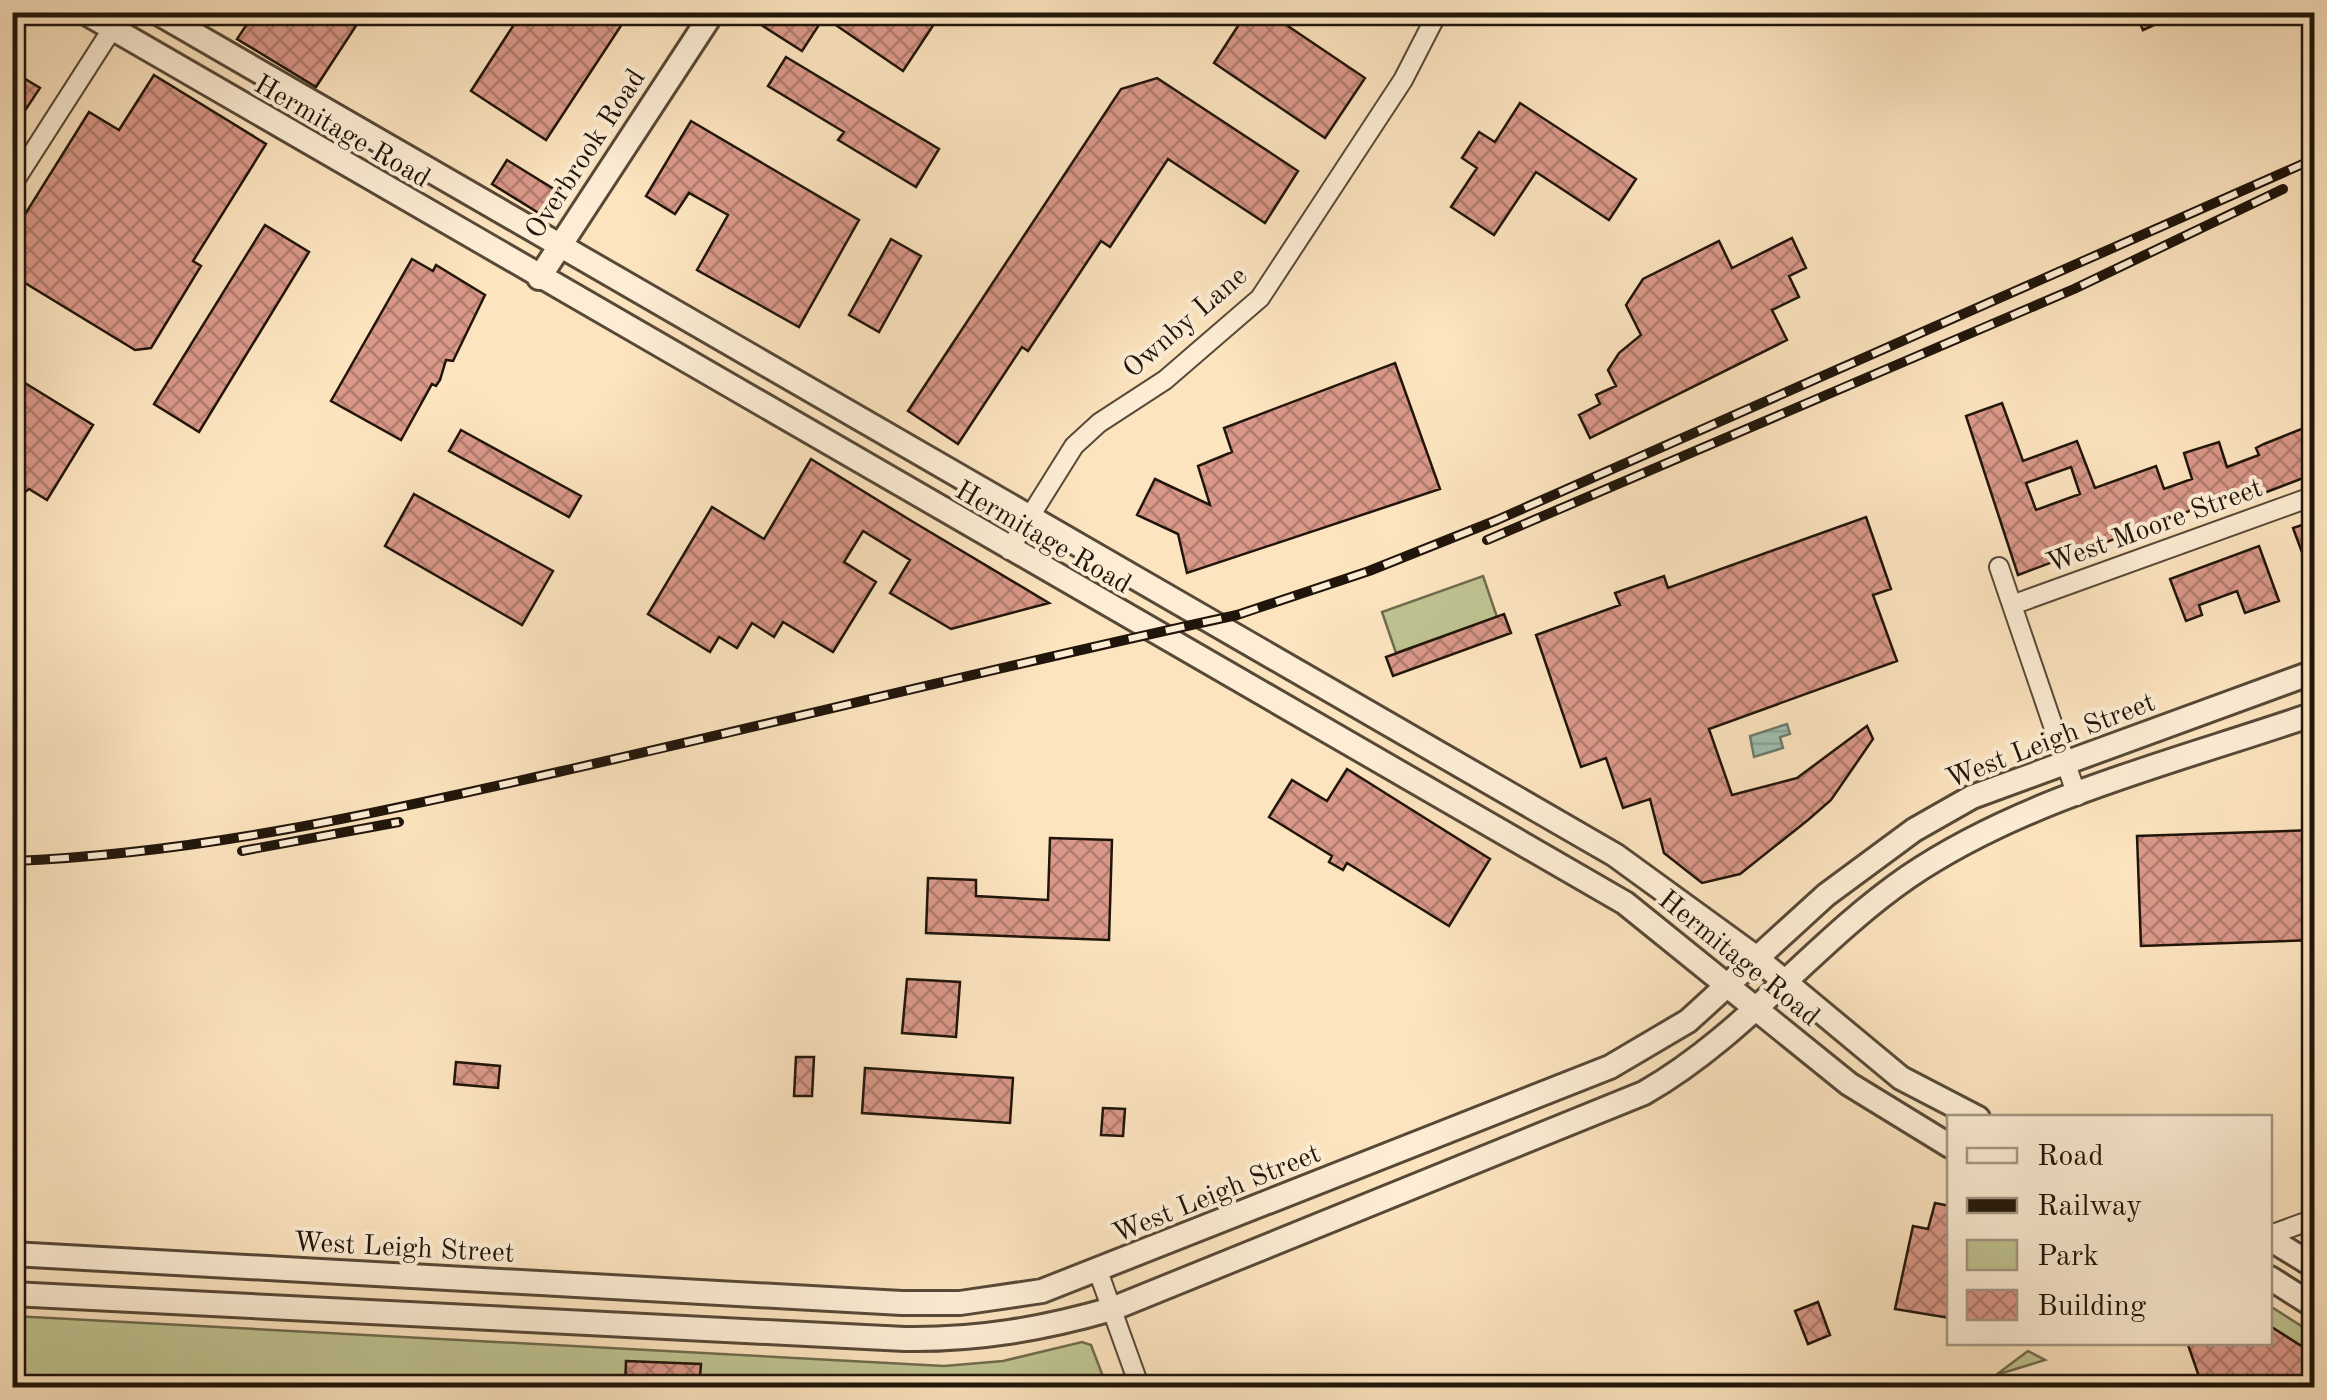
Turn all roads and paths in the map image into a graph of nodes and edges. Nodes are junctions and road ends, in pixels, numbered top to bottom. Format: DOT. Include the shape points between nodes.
graph roads {
  1 [pos="84,12"];
  2 [pos="156,12"];
  3 [pos="713,12"];
  4 [pos="1438,12"];
  5 [pos="117,21"];
  6 [pos="356,128"];
  7 [pos="336,160"];
  8 [pos="12,186"];
  9 [pos="558,246"];
  10 [pos="538,278"];
  11 [pos="2314,496"];
  12 [pos="1028,518"];
  13 [pos="1009,550"];
  14 [pos="1999,567"];
  15 [pos="2012,605"];
  16 [pos="2314,672"];
  17 [pos="2314,714"];
  18 [pos="2066,761"];
  19 [pos="2078,796"];
  20 [pos="1759,960"];
  21 [pos="1786,982"];
  22 [pos="1730,986"];
  23 [pos="1758,1008"];
  24 [pos="1972,1115"];
  25 [pos="1947,1144"];
  26 [pos="2314,1219"];
  27 [pos="2272,1236"];
  28 [pos="2272,1238"];
  29 [pos="12,1254"];
  30 [pos="2314,1266"];
  31 [pos="1098,1271"];
  32 [pos="2272,1279"];
  33 [pos="12,1294"];
  34 [pos="2314,1306"];
  35 [pos="1112,1309"];
  36 [pos="1140,1388"];
  1 -- 5 [label="street, Hermitage Road"];
  2 -- 6 [label="street, Hermitage Road"];
  3 -- 9 [label="street, Overbrook Road"];
  4 -- 12 [label="street, Ownby Lane" via="1403,80 1260,298 1165,380 1074,446"];
  5 -- 7 [label="street, Hermitage Road"];
  5 -- 8 [label="street"];
  6 -- 7 [label="street"];
  6 -- 9 [label="street, Hermitage Road"];
  7 -- 10 [label="street, Hermitage Road"];
  9 -- 10 [label="street, Overbrook Road"];
  9 -- 12 [label="street, Hermitage Road"];
  10 -- 13 [label="street, Hermitage Road"];
  11 -- 15 [label="street, West Moore Street"];
  12 -- 13 [label="street, Ownby Lane"];
  12 -- 20 [label="street, Hermitage Road" via="1615,856"];
  13 -- 22 [label="street, Hermitage Road" via="1625,902"];
  14 -- 15 [label="street"];
  15 -- 18 [label="street"];
  16 -- 18 [label="street, West Leigh Street"];
  17 -- 19 [label="street"];
  18 -- 19 [label="street"];
  18 -- 20 [label="street, West Leigh Street" via="1972,796 1914,830 1826,895"];
  19 -- 21 [label="street" via="1942,854"];
  20 -- 21 [label="street, Hermitage Road"];
  20 -- 22 [label="street, West Leigh Street"];
  21 -- 23 [label="street"];
  21 -- 24 [label="street, Hermitage Road" via="1901,1078"];
  22 -- 23 [label="street, Hermitage Road"];
  22 -- 31 [label="street, West Leigh Street" via="1688,1022 1610,1067"];
  23 -- 25 [label="street, Hermitage Road" via="1848,1084"];
  23 -- 35 [label="street" via="1704,1055 1644,1093"];
  26 -- 27 [label="street"];
  28 -- 30 [label="street"];
  29 -- 31 [label="street, West Leigh Street" via="902,1304 1011,1298"];
  31 -- 35 [label="street"];
  32 -- 34 [label="street"];
  33 -- 35 [label="street" via="936,1339 1009,1335"];
  35 -- 36 [label="street"];
}
